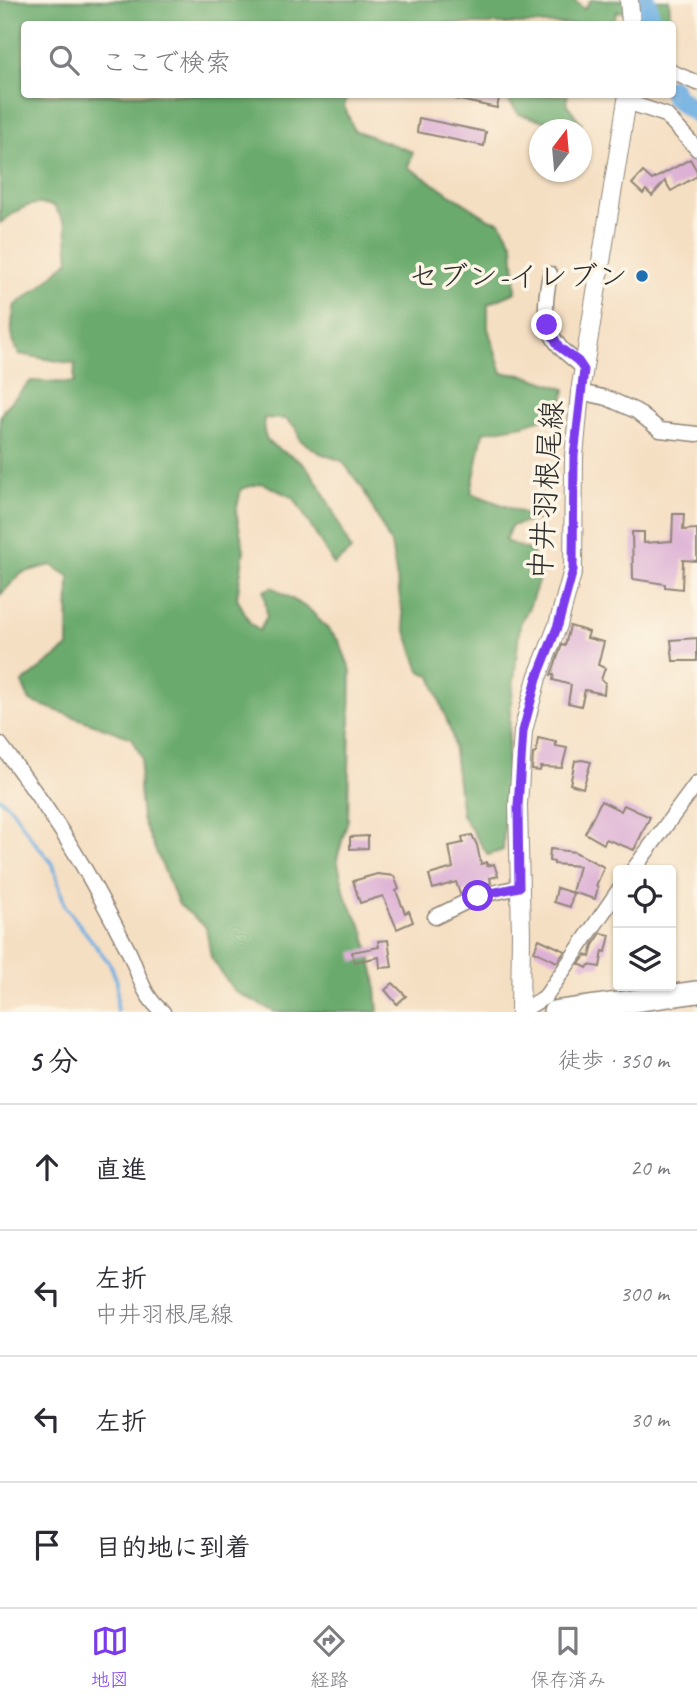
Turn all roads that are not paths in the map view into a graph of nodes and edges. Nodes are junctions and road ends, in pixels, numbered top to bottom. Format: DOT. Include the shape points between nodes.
graph roads {
  1 [pos="629,0"];
  2 [pos="631,21"];
  3 [pos="676,73"];
  4 [pos="697,83"];
  5 [pos="628,98"];
  6 [pos="697,149"];
  7 [pos="550,274"];
  8 [pos="584,370"];
  9 [pos="580,391"];
  10 [pos="697,434"];
  11 [pos="0,744"];
  12 [pos="697,783"];
  13 [pos="637,865"];
  14 [pos="519,887"];
  15 [pos="613,898"];
  16 [pos="435,918"];
  17 [pos="697,992"];
  18 [pos="697,1006"];
  19 [pos="163,1012"];
  20 [pos="520,1012"];
  21 [pos="554,1012"];
  22 [pos="657,1012"];
  1 -- 2 [label="main road"];
  3 -- 4 [label="street"];
  5 -- 6 [label="street" via="666,115"];
  5 -- 8 [label="main road, 中井羽根尾線"];
  7 -- 8 [label="street" via="544,301 547,325 559,347"];
  8 -- 9 [label="main road, 中井羽根尾線"];
  9 -- 10 [label="street" via="636,411 660,430"];
  9 -- 14 [label="main road, 中井羽根尾線" via="573,570 523,731"];
  11 -- 19 [label="street" via="83,866 141,984"];
  12 -- 13 [label="street"];
  14 -- 16 [label="street" via="478,896"];
  14 -- 20 [label="main road, 中井羽根尾線"];
  15 -- 20 [label="street" via="545,997"];
  17 -- 21 [label="highway"];
  18 -- 22 [label="highway"];
}
